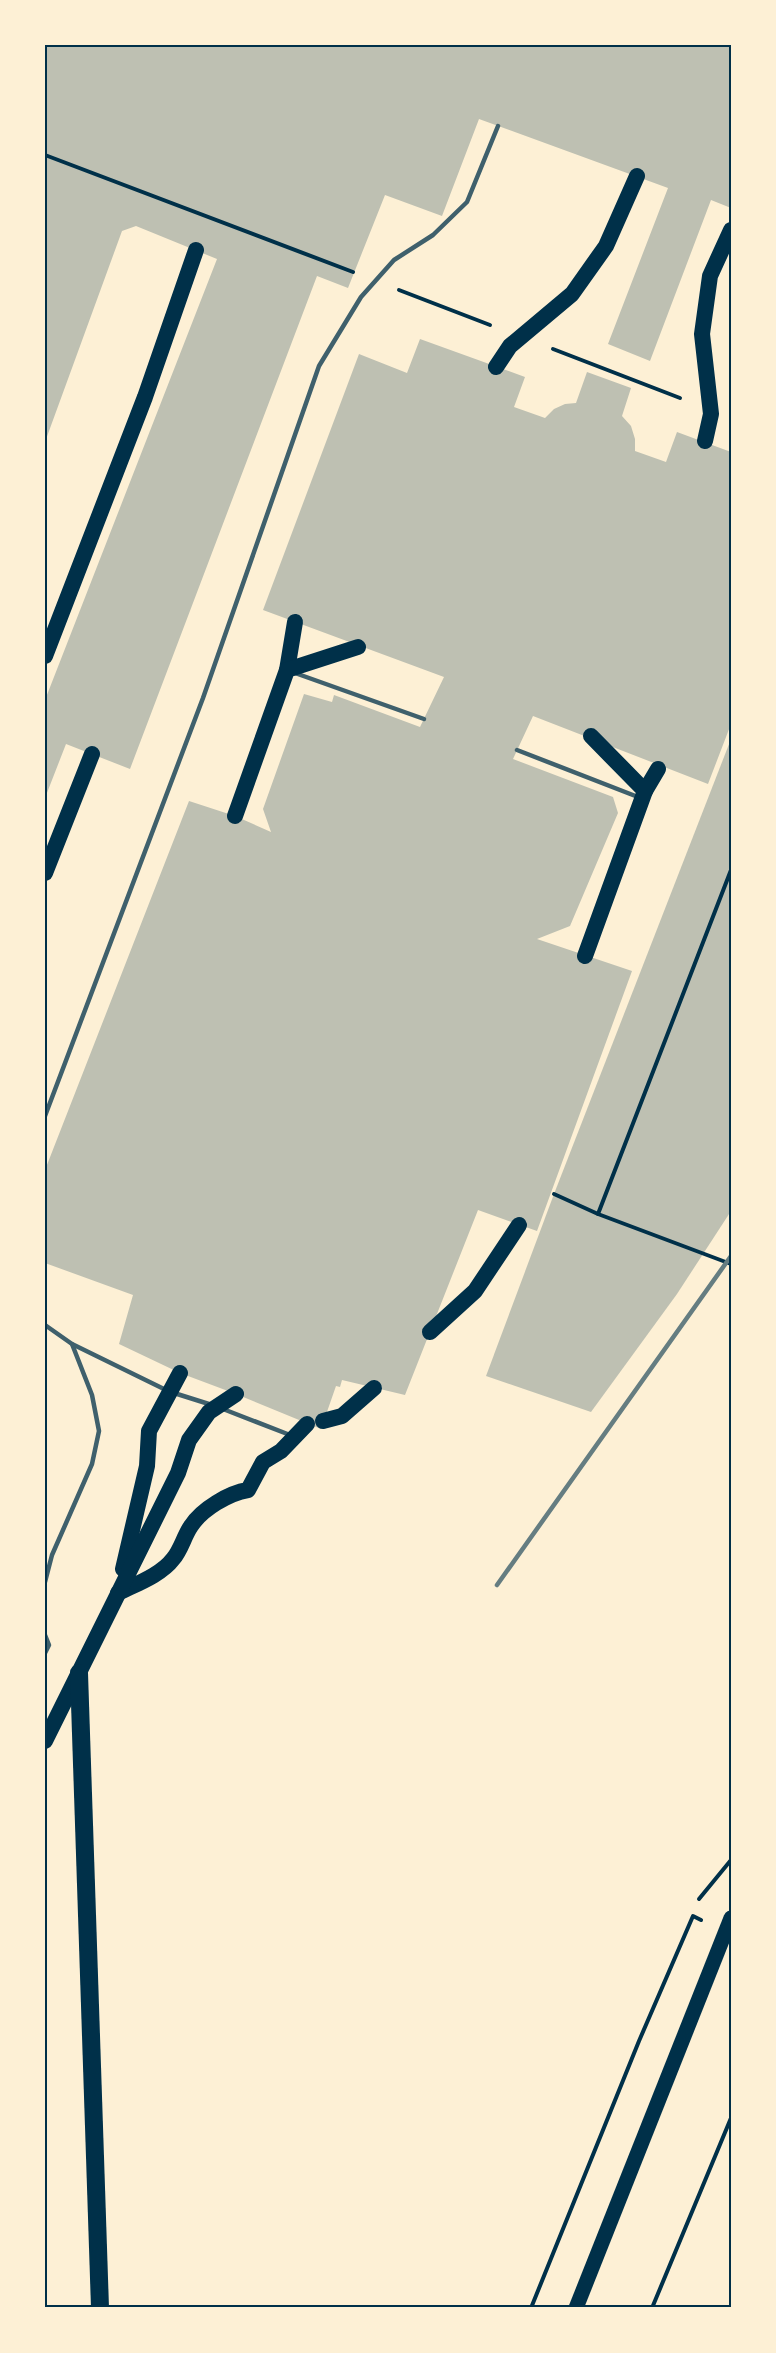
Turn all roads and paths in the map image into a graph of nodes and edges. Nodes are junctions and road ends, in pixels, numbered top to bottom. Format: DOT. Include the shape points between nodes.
graph roads {
  1 [pos="498,126"];
  2 [pos="637,176"];
  3 [pos="731,230"];
  4 [pos="196,250"];
  5 [pos="496,367"];
  6 [pos="705,441"];
  7 [pos="295,622"];
  8 [pos="358,647"];
  9 [pos="45,656"];
  10 [pos="287,670"];
  11 [pos="424,719"];
  12 [pos="591,736"];
  13 [pos="518,750"];
  14 [pos="92,754"];
  15 [pos="658,768"];
  16 [pos="644,795"];
  17 [pos="235,816"];
  18 [pos="731,870"];
  19 [pos="45,873"];
  20 [pos="585,956"];
  21 [pos="45,1116"];
  22 [pos="554,1194"];
  23 [pos="598,1214"];
  24 [pos="519,1225"];
  25 [pos="731,1264"];
  26 [pos="45,1325"];
  27 [pos="430,1332"];
  28 [pos="72,1344"];
  29 [pos="180,1373"];
  30 [pos="374,1388"];
  31 [pos="170,1392"];
  32 [pos="236,1394"];
  33 [pos="217,1407"];
  34 [pos="295,1437"];
  35 [pos="45,1582"];
  36 [pos="118,1593"];
  37 [pos="45,1635"];
  38 [pos="45,1653"];
  39 [pos="80,1673"];
  40 [pos="45,1742"];
  41 [pos="731,1860"];
  42 [pos="699,1899"];
  43 [pos="693,1916"];
  44 [pos="731,1918"];
  45 [pos="731,2118"];
  46 [pos="100,2308"];
  47 [pos="531,2308"];
  48 [pos="576,2308"];
  49 [pos="652,2308"];
  1 -- 21 [label="lane" via="467,202 433,235 394,260 361,297 319,366 199,709"];
  2 -- 5 [label="highway" via="606,246 590,270 572,294 510,346"];
  3 -- 6 [label="highway" via="710,276 702,334 711,414"];
  4 -- 9 [label="highway" via="145,398"];
  7 -- 10 [label="highway"];
  8 -- 10 [label="highway"];
  10 -- 11 [label="lane"];
  10 -- 17 [label="highway"];
  12 -- 16 [label="highway"];
  13 -- 16 [label="lane"];
  14 -- 19 [label="highway"];
  15 -- 16 [label="highway"];
  16 -- 20 [label="highway"];
  18 -- 23 [label="path"];
  22 -- 23 [label="path"];
  23 -- 25 [label="path"];
  24 -- 27 [label="highway" via="475,1291"];
  26 -- 28 [label="lane"];
  28 -- 31 [label="lane"];
  28 -- 35 [label="lane" via="92,1395 99,1431 92,1464 52,1555"];
  29 -- 31 [label="highway"];
  30 -- 34 [label="highway" via="342,1416 315,1422"];
  31 -- 33 [label="lane"];
  31 -- 36 [label="highway" via="149,1431 147,1466"];
  32 -- 33 [label="highway"];
  33 -- 34 [label="lane"];
  33 -- 36 [label="highway" via="208,1412 189,1440 178,1473"];
  34 -- 36 [label="highway" via="263,1462 248,1490 234,1492 203,1510 173,1560 151,1577"];
  36 -- 39 [label="highway"];
  37 -- 38 [label="lane"];
  39 -- 40 [label="highway"];
  39 -- 46 [label="highway"];
  41 -- 42 [label="path"];
  43 -- 47 [label="path"];
  44 -- 48 [label="main road"];
  45 -- 49 [label="path"];
}
